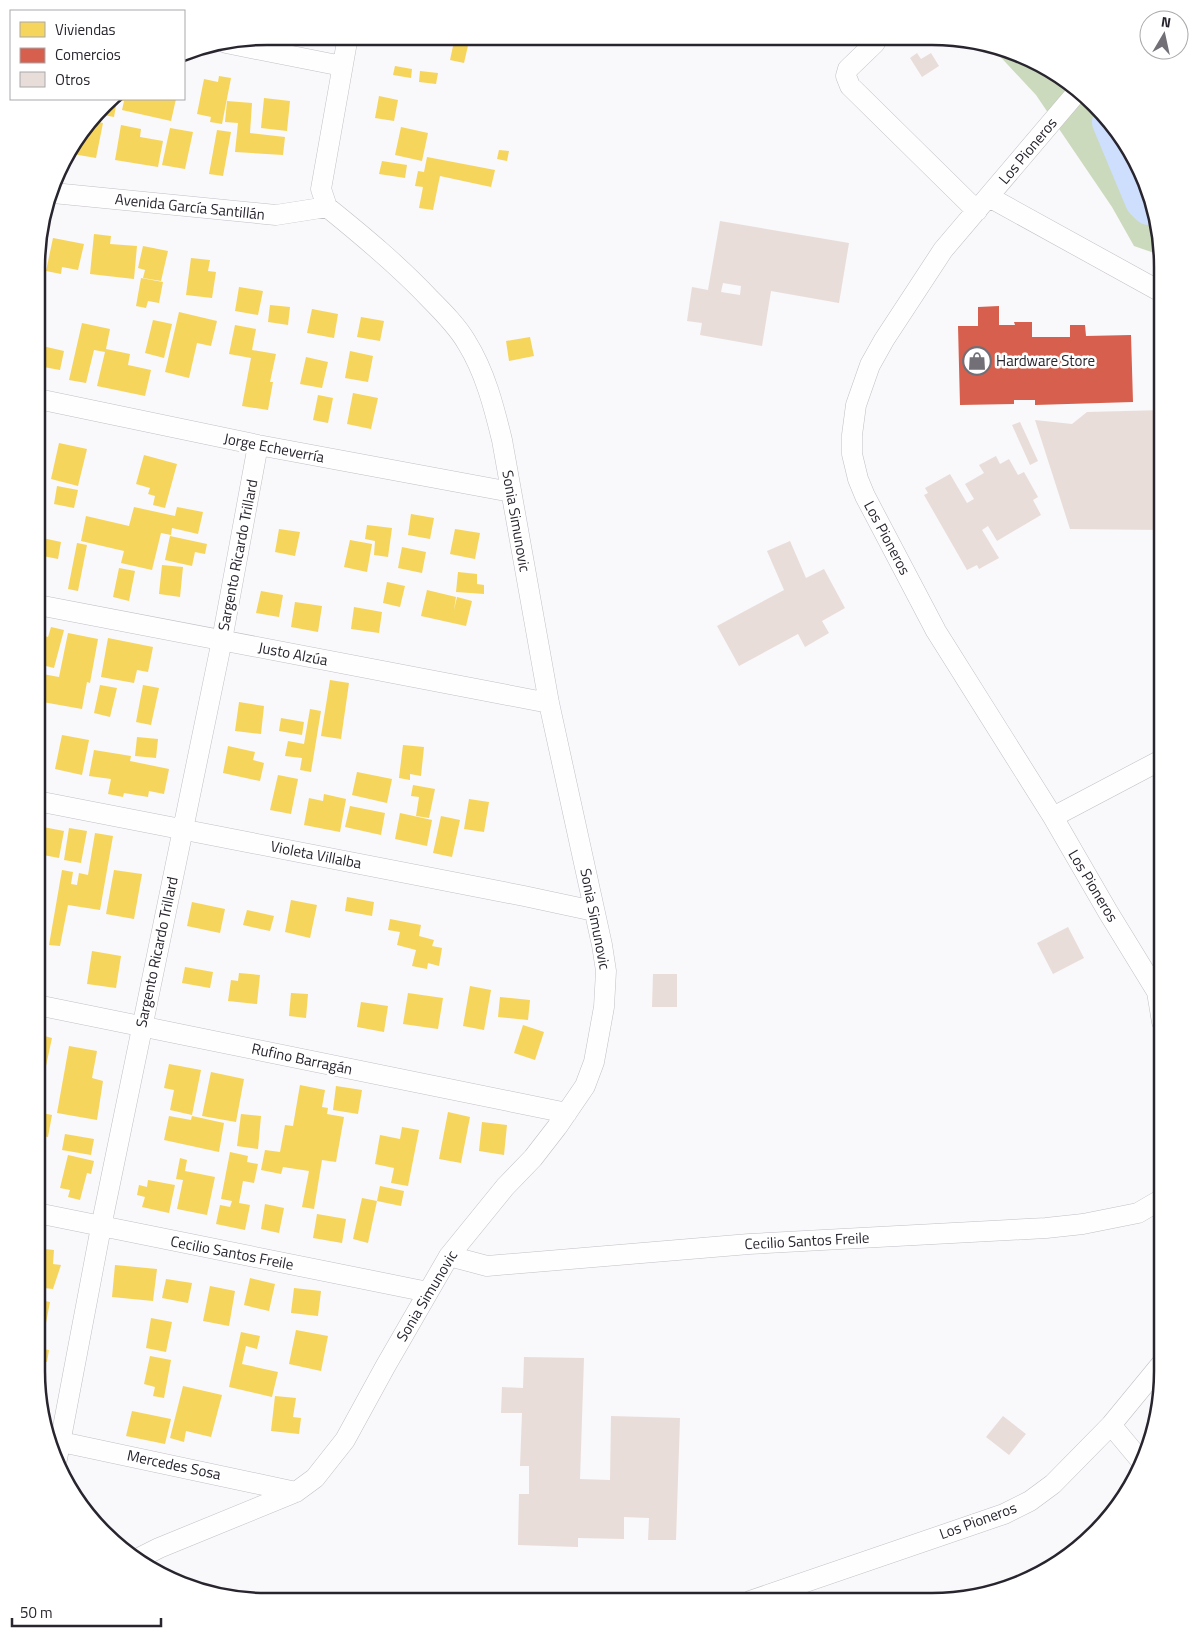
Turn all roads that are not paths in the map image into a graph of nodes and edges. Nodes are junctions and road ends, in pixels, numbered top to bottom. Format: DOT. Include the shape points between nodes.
graph roads {
  1 [pos="346,45"];
  2 [pos="874,45"];
  3 [pos="243,46"];
  4 [pos="342,66"];
  5 [pos="1074,96"];
  6 [pos="58,193"];
  7 [pos="983,204"];
  8 [pos="327,207"];
  9 [pos="1154,289"];
  10 [pos="45,400"];
  11 [pos="258,446"];
  12 [pos="511,492"];
  13 [pos="45,606"];
  14 [pos="222,640"];
  15 [pos="549,703"];
  16 [pos="1154,764"];
  17 [pos="45,802"];
  18 [pos="1052,817"];
  19 [pos="183,828"];
  20 [pos="594,911"];
  21 [pos="1154,986"];
  22 [pos="45,1007"];
  23 [pos="142,1026"];
  24 [pos="567,1113"];
  25 [pos="1154,1204"];
  26 [pos="45,1215"];
  27 [pos="101,1227"];
  28 [pos="449,1256"];
  29 [pos="428,1292"];
  30 [pos="1154,1371"];
  31 [pos="1111,1425"];
  32 [pos="57,1442"];
  33 [pos="59,1448"];
  34 [pos="1137,1456"];
  35 [pos="296,1492"];
  36 [pos="144,1556"];
  37 [pos="773,1593"];
  1 -- 4 [label="street"];
  2 -- 7 [label="street" via="848,68 846,76 850,86"];
  3 -- 4 [label="street"];
  4 -- 8 [label="street" via="322,189"];
  5 -- 7 [label="street, Los Pioneros"];
  6 -- 8 [label="street, Avenida García Santillán" via="276,215"];
  7 -- 9 [label="street"];
  7 -- 18 [label="street, Los Pioneros" via="943,250 870,365 856,405 852,454 865,496 936,631"];
  8 -- 12 [label="street, Sonia Simunovic" via="409,277 467,342 493,402"];
  10 -- 11 [label="street, Jorge Echeverría"];
  11 -- 12 [label="street, Jorge Echeverría"];
  11 -- 14 [label="street, Sargento Ricardo Trillard"];
  12 -- 15 [label="street, Sonia Simunovic"];
  13 -- 14 [label="street, Justo Alzúa"];
  14 -- 15 [label="street, Justo Alzúa"];
  14 -- 19 [label="street, Sargento Ricardo Trillard"];
  15 -- 20 [label="street, Sonia Simunovic"];
  16 -- 18 [label="street"];
  17 -- 19 [label="street, Violeta Villalba"];
  18 -- 21 [label="street, Los Pioneros"];
  19 -- 20 [label="street, Violeta Villalba"];
  19 -- 23 [label="street, Sargento Ricardo Trillard"];
  20 -- 24 [label="street, Sonia Simunovic" via="606,972 604,1007 594,1062 585,1086"];
  22 -- 23 [label="street, Rufino Barragán"];
  23 -- 24 [label="street, Rufino Barragán"];
  23 -- 27 [label="street, Sargento Ricardo Trillard"];
  24 -- 28 [label="street, Sonia Simunovic"];
  25 -- 28 [label="street, Cecilio Santos Freile" via="1138,1213 1046,1228 749,1244 487,1266"];
  26 -- 27 [label="street, Cecilio Santos Freile"];
  27 -- 29 [label="street, Cecilio Santos Freile"];
  27 -- 32 [label="street, Sargento Ricardo Trillard"];
  28 -- 29 [label="street, Sonia Simunovic"];
  29 -- 35 [label="street, Sonia Simunovic" via="345,1440 315,1478"];
  30 -- 31 [label="street, Los Pioneros"];
  31 -- 34 [label="street"];
  31 -- 37 [label="street, Los Pioneros" via="1053,1484 1004,1514"];
  33 -- 35 [label="street, Mercedes Sosa"];
  35 -- 36 [label="street, Sonia Simunovic"];
}
